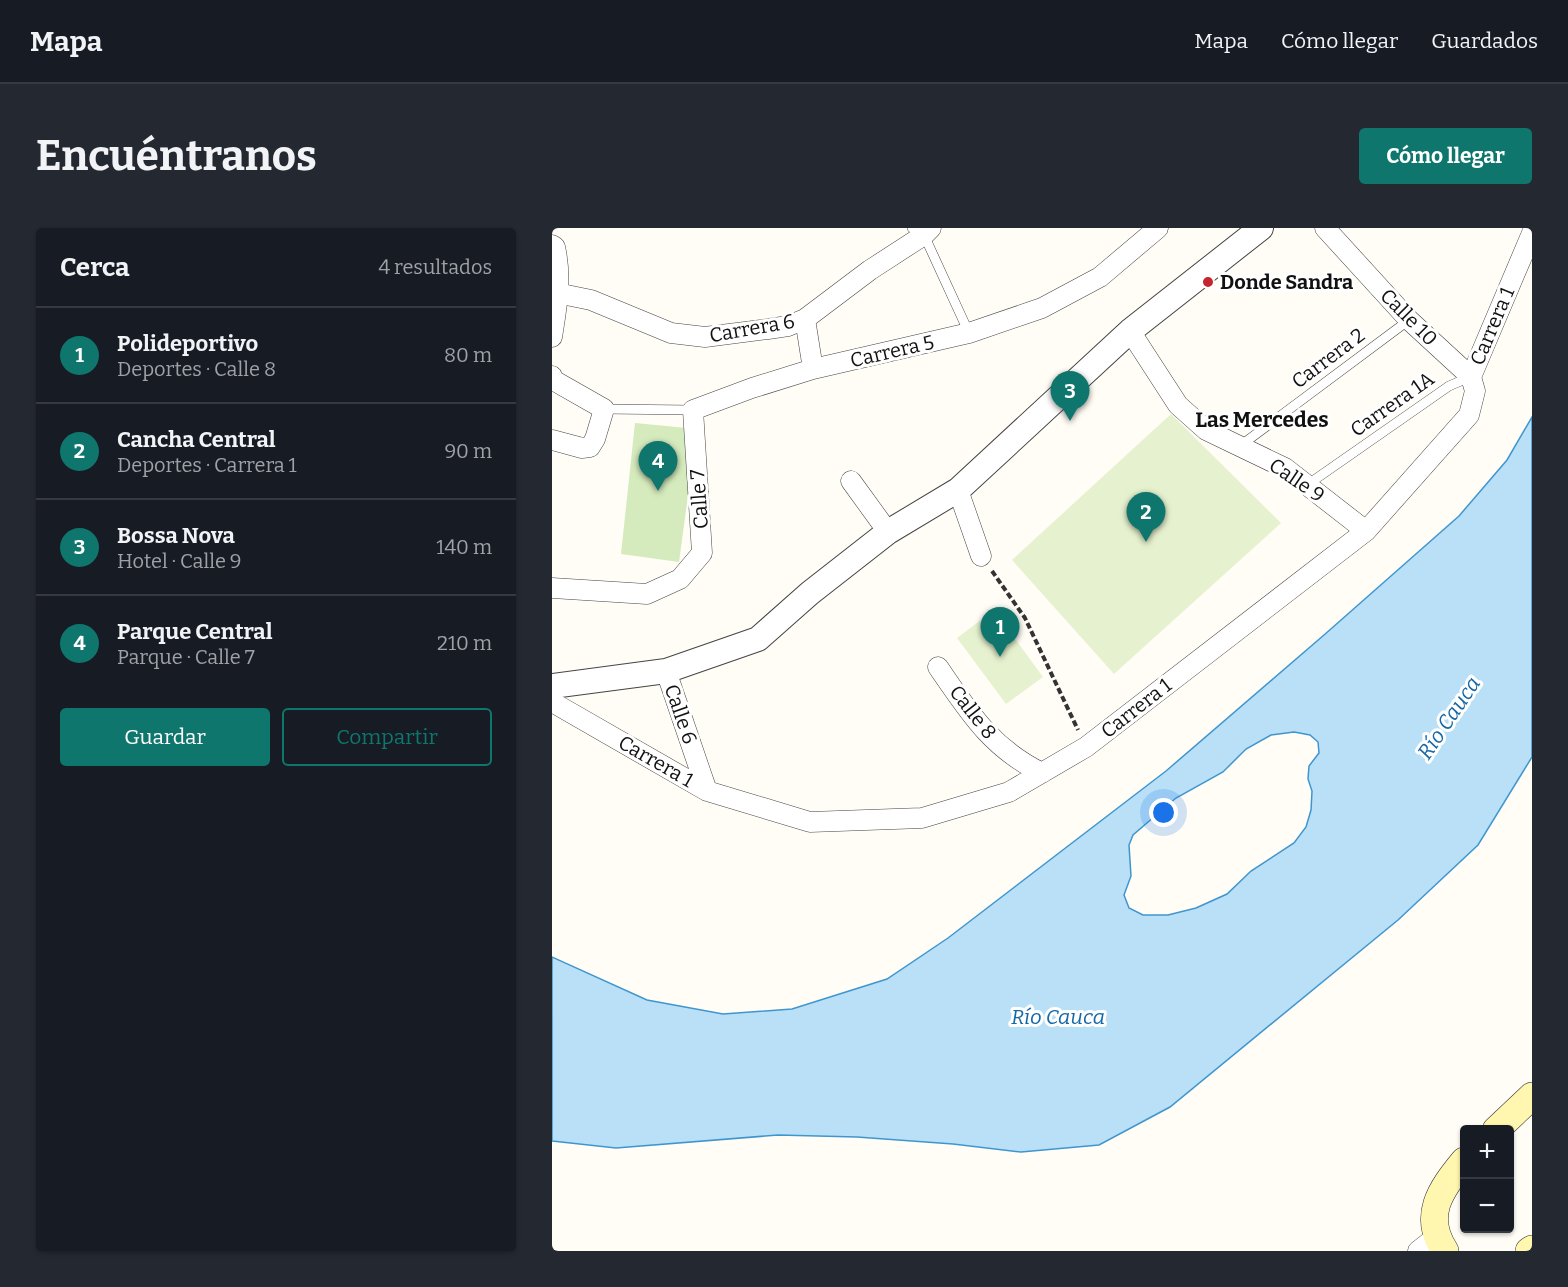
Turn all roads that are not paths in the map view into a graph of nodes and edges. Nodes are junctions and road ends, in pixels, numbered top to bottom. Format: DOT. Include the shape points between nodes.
graph roads {
  1 [pos="1158,228"];
  2 [pos="1261,228"];
  3 [pos="1325,228"];
  4 [pos="922,230"];
  5 [pos="1532,233"];
  6 [pos="552,245"];
  7 [pos="556,292"];
  8 [pos="805,319"];
  9 [pos="1409,320"];
  10 [pos="1130,331"];
  11 [pos="969,333"];
  12 [pos="552,338"];
  13 [pos="813,369"];
  14 [pos="1471,377"];
  15 [pos="552,378"];
  16 [pos="604,410"];
  17 [pos="693,410"];
  18 [pos="554,446"];
  19 [pos="1240,446"];
  20 [pos="851,482"];
  21 [pos="1307,485"];
  22 [pos="958,490"];
  23 [pos="1366,531"];
  24 [pos="888,532"];
  25 [pos="981,556"];
  26 [pos="552,588"];
  27 [pos="938,667"];
  28 [pos="666,670"];
  29 [pos="552,686"];
  30 [pos="552,702"];
  31 [pos="1042,773"];
  32 [pos="707,791"];
  33 [pos="1532,1095"];
  34 [pos="1501,1125"];
  35 [pos="1460,1167"];
  36 [pos="1433,1246"];
  1 -- 11 [label="street, Carrera 5" via="1100,276 1042,308"];
  2 -- 10 [label="street"];
  3 -- 9 [label="street, Calle 10"];
  4 -- 8 [label="street, Carrera 6"];
  4 -- 11 [label="lane"];
  5 -- 14 [label="street, Carrera 1"];
  6 -- 7 [label="street" via="559,265"];
  7 -- 8 [label="street, Carrera 6" via="591,300 671,333 705,337 788,326"];
  7 -- 12 [label="street"];
  8 -- 13 [label="street"];
  9 -- 14 [label="street, Calle 10"];
  9 -- 19 [label="lane, Carrera 2"];
  10 -- 19 [label="street, Calle 9" via="1178,405 1206,430"];
  10 -- 22 [label="street"];
  11 -- 13 [label="street, Carrera 5"];
  13 -- 17 [label="street, Carrera 5"];
  14 -- 21 [label="lane, Carrera 1A" via="1449,386"];
  14 -- 23 [label="street, Carrera 1" via="1475,391 1469,415"];
  15 -- 16 [label="street"];
  16 -- 17 [label="lane, Carrera 5"];
  16 -- 18 [label="street" via="590,447"];
  17 -- 26 [label="street, Calle 7" via="702,553 680,579 647,594"];
  19 -- 21 [label="street, Calle 9" via="1285,468"];
  20 -- 24 [label="street"];
  21 -- 23 [label="street, Calle 9"];
  22 -- 24 [label="street"];
  22 -- 25 [label="street"];
  23 -- 31 [label="street, Carrera 1" via="1086,747"];
  24 -- 28 [label="street" via="758,639"];
  27 -- 31 [label="street, Calle 8" via="990,738"];
  28 -- 29 [label="street"];
  28 -- 32 [label="street, Calle 6"];
  30 -- 32 [label="street, Carrera 1"];
  31 -- 32 [label="street, Carrera 1" via="1009,792 922,818 810,822"];
  33 -- 34 [label="main road"];
  35 -- 36 [label="main road" via="1439,1198 1433,1217"];
}
